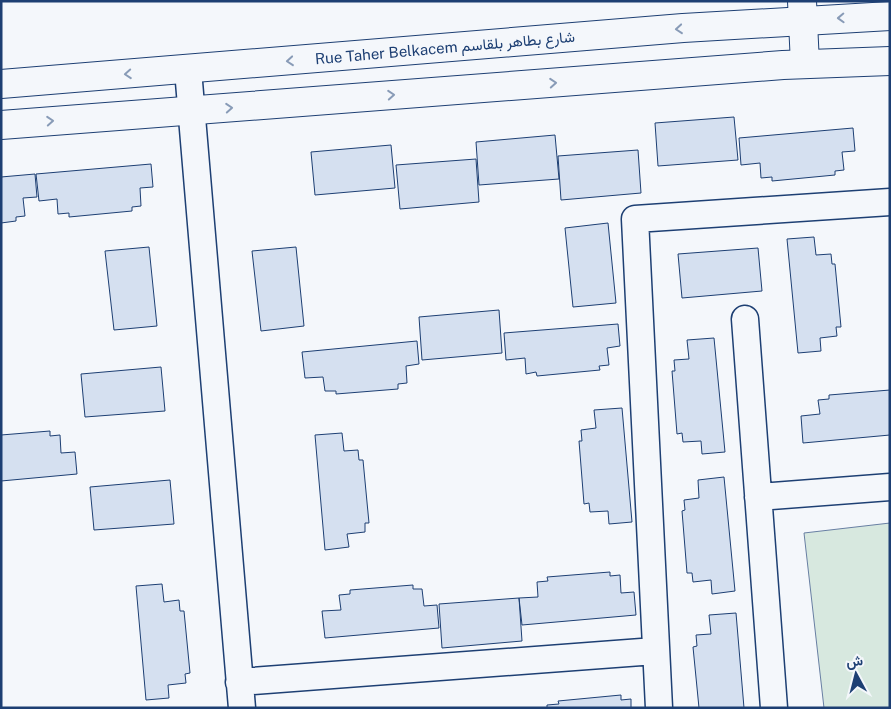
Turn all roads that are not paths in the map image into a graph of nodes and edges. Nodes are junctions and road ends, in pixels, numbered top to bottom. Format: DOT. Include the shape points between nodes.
graph roads {
  1 [pos="803,11"];
  2 [pos="890,16"];
  3 [pos="890,61"];
  4 [pos="805,64"];
  5 [pos="188,70"];
  6 [pos="1,84"];
  7 [pos="191,111"];
  8 [pos="1,125"];
  9 [pos="890,202"];
  10 [pos="745,319"];
  11 [pos="890,487"];
  12 [pos="758,497"];
  13 [pos="655,651"];
  14 [pos="237,701"];
  15 [pos="659,708"];
  16 [pos="774,708"];
  2 -- 1 [label="main road, Rue Taher Belkacem شارع بطاهر بلقاسم, one-way"];
  1 -- 4 [label="main road"];
  1 -- 5 [label="main road, Rue Taher Belkacem شارع بطاهر بلقاسم, one-way"];
  3 -- 4 [label="main road"];
  7 -- 4 [label="main road, one-way"];
  5 -- 6 [label="main road, Rue Taher Belkacem شارع بطاهر بلقاسم, one-way"];
  5 -- 7 [label="street"];
  8 -- 7 [label="main road, one-way"];
  7 -- 14 [label="street"];
  9 -- 13 [label="street" via="635,219"];
  10 -- 12 [label="street"];
  11 -- 12 [label="street"];
  12 -- 16 [label="street"];
  13 -- 14 [label="street"];
  13 -- 15 [label="street"];
}
